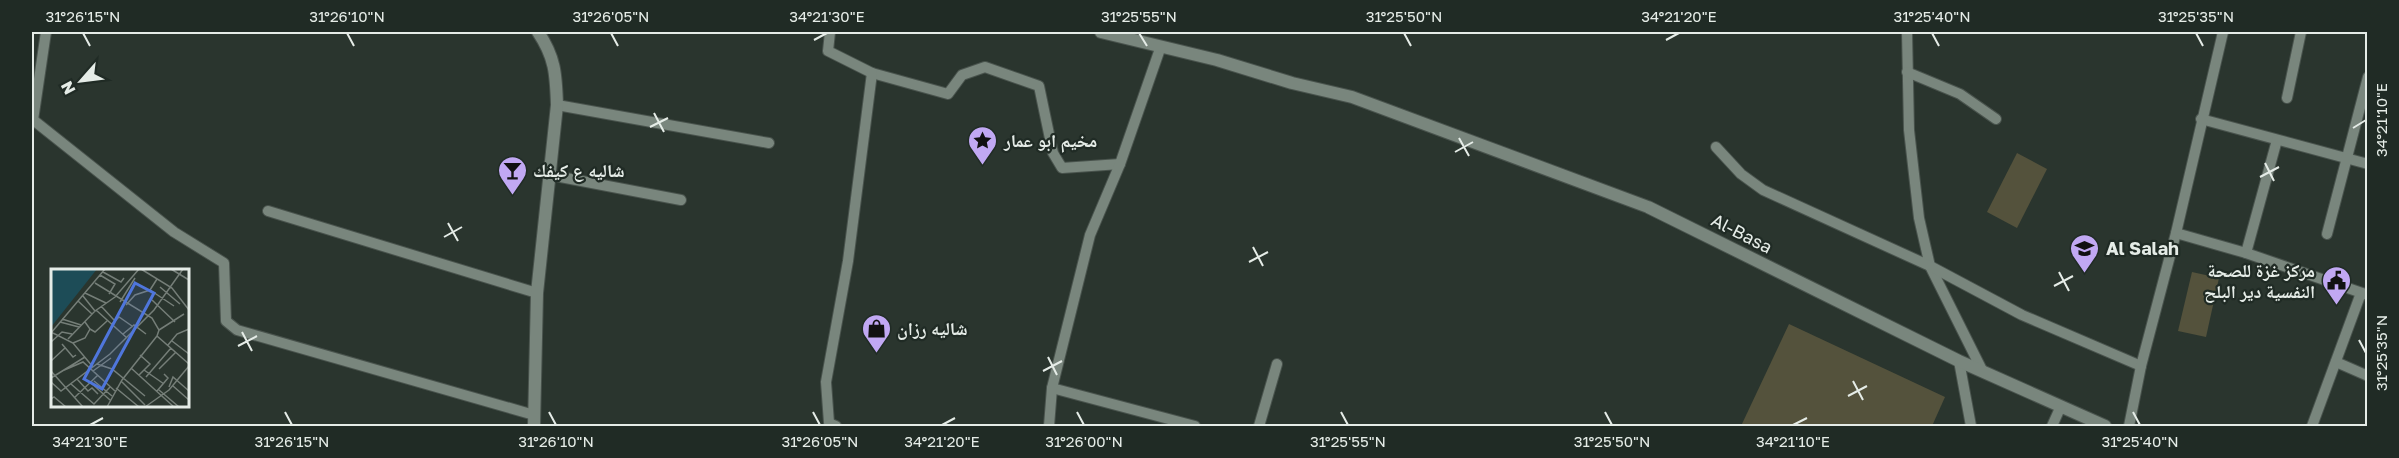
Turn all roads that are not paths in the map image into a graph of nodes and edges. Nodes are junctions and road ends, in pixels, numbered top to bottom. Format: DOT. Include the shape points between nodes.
graph roads {
  1 [pos="46,32"];
  2 [pos="538,32"];
  3 [pos="830,32"];
  4 [pos="1101,32"];
  5 [pos="1907,32"];
  6 [pos="2223,32"];
  7 [pos="2301,32"];
  8 [pos="1161,46"];
  9 [pos="1907,72"];
  10 [pos="872,73"];
  11 [pos="2367,77"];
  12 [pos="2287,98"];
  13 [pos="556,105"];
  14 [pos="32,119"];
  15 [pos="1996,119"];
  16 [pos="2201,120"];
  17 [pos="2277,140"];
  18 [pos="769,143"];
  19 [pos="1716,147"];
  20 [pos="2347,159"];
  21 [pos="1120,164"];
  22 [pos="2367,164"];
  23 [pos="550,175"];
  24 [pos="681,200"];
  25 [pos="268,211"];
  26 [pos="2175,233"];
  27 [pos="2327,234"];
  28 [pos="2246,253"];
  29 [pos="1930,266"];
  30 [pos="537,293"];
  31 [pos="2364,294"];
  32 [pos="1959,360"];
  33 [pos="2336,362"];
  34 [pos="1277,364"];
  35 [pos="2141,366"];
  36 [pos="1982,370"];
  37 [pos="2367,376"];
  38 [pos="1052,388"];
  39 [pos="2061,406"];
  40 [pos="534,420"];
  41 [pos="836,426"];
  42 [pos="1049,426"];
  43 [pos="1195,426"];
  44 [pos="1259,426"];
  45 [pos="1971,426"];
  46 [pos="2052,426"];
  47 [pos="2105,426"];
  48 [pos="2129,426"];
  49 [pos="2312,426"];
  1 -- 14 [label="street"];
  2 -- 13 [label="street" via="550,50 554,66"];
  3 -- 10 [label="street" via="828,51"];
  4 -- 8 [label="street, Al-Basa"];
  5 -- 9 [label="street"];
  6 -- 16 [label="street"];
  7 -- 12 [label="street"];
  8 -- 21 [label="street"];
  8 -- 32 [label="street, Al-Basa" via="1352,97 1648,207"];
  9 -- 15 [label="street" via="1960,94"];
  9 -- 29 [label="street" via="1919,218"];
  10 -- 21 [label="street" via="948,94 962,75 985,68 1039,86 1053,153 1062,168"];
  10 -- 41 [label="street" via="848,261 826,382 829,423"];
  11 -- 20 [label="street"];
  13 -- 18 [label="street"];
  13 -- 23 [label="street"];
  14 -- 40 [label="street" via="174,232 224,263 226,321 237,330"];
  16 -- 17 [label="street"];
  16 -- 26 [label="street"];
  17 -- 20 [label="street"];
  17 -- 28 [label="street"];
  19 -- 29 [label="street" via="1741,174 1763,190"];
  20 -- 22 [label="street"];
  20 -- 27 [label="street"];
  21 -- 38 [label="street" via="1090,235"];
  23 -- 24 [label="street"];
  23 -- 30 [label="street"];
  25 -- 30 [label="street"];
  26 -- 28 [label="street"];
  26 -- 35 [label="street"];
  28 -- 31 [label="street"];
  29 -- 35 [label="street" via="2022,315"];
  29 -- 36 [label="street"];
  30 -- 40 [label="street"];
  31 -- 33 [label="street"];
  32 -- 36 [label="street, Al-Basa"];
  32 -- 45 [label="street"];
  33 -- 37 [label="street"];
  33 -- 49 [label="street"];
  34 -- 44 [label="street"];
  35 -- 48 [label="street"];
  36 -- 39 [label="street, Al-Basa"];
  38 -- 42 [label="street"];
  38 -- 43 [label="street"];
  39 -- 46 [label="street"];
  39 -- 47 [label="street, Al-Basa"];
}
